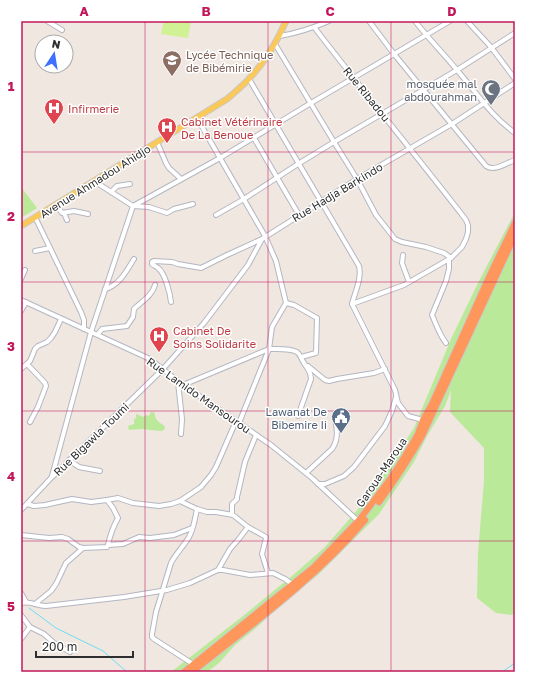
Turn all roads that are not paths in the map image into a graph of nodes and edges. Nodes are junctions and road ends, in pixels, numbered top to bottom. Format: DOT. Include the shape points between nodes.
graph roads {
  1 [pos="47,21"];
  2 [pos="286,21"];
  3 [pos="330,21"];
  4 [pos="369,21"];
  5 [pos="415,21"];
  6 [pos="450,21"];
  7 [pos="467,21"];
  8 [pos="314,27"];
  9 [pos="62,30"];
  10 [pos="515,33"];
  11 [pos="426,35"];
  12 [pos="280,36"];
  13 [pos="275,44"];
  14 [pos="491,47"];
  15 [pos="394,54"];
  16 [pos="457,70"];
  17 [pos="353,78"];
  18 [pos="249,79"];
  19 [pos="515,79"];
  20 [pos="515,83"];
  21 [pos="423,89"];
  22 [pos="310,103"];
  23 [pos="484,104"];
  24 [pos="382,113"];
  25 [pos="197,118"];
  26 [pos="276,124"];
  27 [pos="452,124"];
  28 [pos="515,133"];
  29 [pos="254,138"];
  30 [pos="157,142"];
  31 [pos="334,142"];
  32 [pos="410,148"];
  33 [pos="220,158"];
  34 [pos="515,160"];
  35 [pos="298,164"];
  36 [pos="277,178"];
  37 [pos="181,179"];
  38 [pos="357,179"];
  39 [pos="94,181"];
  40 [pos="130,184"];
  41 [pos="112,192"];
  42 [pos="244,199"];
  43 [pos="321,201"];
  44 [pos="56,204"];
  45 [pos="193,204"];
  46 [pos="133,206"];
  47 [pos="64,212"];
  48 [pos="88,214"];
  49 [pos="216,215"];
  50 [pos="299,215"];
  51 [pos="36,217"];
  52 [pos="67,220"];
  53 [pos="515,223"];
  54 [pos="21,226"];
  55 [pos="515,235"];
  56 [pos="264,237"];
  57 [pos="50,248"];
  58 [pos="35,251"];
  59 [pos="403,254"];
  60 [pos="134,258"];
  61 [pos="450,259"];
  62 [pos="26,270"];
  63 [pos="21,279"];
  64 [pos="409,282"];
  65 [pos="155,285"];
  66 [pos="105,289"];
  67 [pos="23,301"];
  68 [pos="171,302"];
  69 [pos="286,303"];
  70 [pos="352,304"];
  71 [pos="21,311"];
  72 [pos="62,319"];
  73 [pos="84,329"];
  74 [pos="91,332"];
  75 [pos="98,334"];
  76 [pos="446,343"];
  77 [pos="268,349"];
  78 [pos="302,357"];
  79 [pos="304,362"];
  80 [pos="27,364"];
  81 [pos="21,369"];
  82 [pos="385,369"];
  83 [pos="162,370"];
  84 [pos="178,382"];
  85 [pos="183,385"];
  86 [pos="396,395"];
  87 [pos="298,416"];
  88 [pos="335,418"];
  89 [pos="423,420"];
  90 [pos="30,422"];
  91 [pos="238,422"];
  92 [pos="181,434"];
  93 [pos="256,435"];
  94 [pos="69,460"];
  95 [pos="100,471"];
  96 [pos="306,473"];
  97 [pos="52,478"];
  98 [pos="318,484"];
  99 [pos="107,500"];
  100 [pos="180,501"];
  101 [pos="27,504"];
  102 [pos="197,509"];
  103 [pos="21,510"];
  104 [pos="232,514"];
  105 [pos="358,521"];
  106 [pos="248,527"];
  107 [pos="192,528"];
  108 [pos="21,535"];
  109 [pos="108,545"];
  110 [pos="83,548"];
  111 [pos="218,570"];
  112 [pos="268,573"];
  113 [pos="292,584"];
  114 [pos="162,591"];
  115 [pos="21,593"];
  116 [pos="26,602"];
  117 [pos="21,603"];
  118 [pos="35,604"];
  119 [pos="21,615"];
  120 [pos="30,627"];
  121 [pos="21,639"];
  122 [pos="70,652"];
  123 [pos="193,664"];
  124 [pos="184,672"];
  125 [pos="192,672"];
  1 -- 9 [label="street"];
  2 -- 12 [label="main road, Avenue Ahmadou Ahidjo"];
  3 -- 8 [label="street"];
  4 -- 15 [label="street"];
  5 -- 11 [label="street"];
  6 -- 11 [label="street"];
  7 -- 14 [label="street"];
  8 -- 12 [label="street"];
  8 -- 17 [label="street, Rue Ribadou"];
  10 -- 14 [label="street"];
  11 -- 15 [label="street"];
  11 -- 16 [label="street"];
  12 -- 13 [label="main road, Avenue Ahmadou Ahidjo"];
  13 -- 18 [label="main road, Avenue Ahmadou Ahidjo"];
  13 -- 22 [label="street"];
  14 -- 16 [label="street"];
  14 -- 19 [label="street"];
  15 -- 17 [label="street"];
  15 -- 21 [label="street"];
  16 -- 21 [label="street"];
  16 -- 23 [label="street"];
  17 -- 22 [label="street"];
  17 -- 24 [label="street, Rue Ribadou"];
  18 -- 25 [label="main road, Avenue Ahmadou Ahidjo" via="227,99"];
  18 -- 26 [label="street"];
  20 -- 23 [label="street, Rue Hadja Barkindo"];
  21 -- 24 [label="street"];
  21 -- 27 [label="street"];
  22 -- 26 [label="street"];
  22 -- 31 [label="street"];
  23 -- 27 [label="street, Rue Hadja Barkindo"];
  23 -- 28 [label="street"];
  24 -- 31 [label="street"];
  24 -- 32 [label="street, Rue Ribadou"];
  25 -- 30 [label="main road, Avenue Ahmadou Ahidjo"];
  25 -- 33 [label="street"];
  26 -- 29 [label="street"];
  26 -- 35 [label="street"];
  27 -- 32 [label="street, Rue Hadja Barkindo"];
  27 -- 34 [label="street" via="486,166 494,168"];
  29 -- 33 [label="street"];
  29 -- 36 [label="street"];
  30 -- 37 [label="street" via="169,168"];
  30 -- 39 [label="main road, Avenue Ahmadou Ahidjo"];
  31 -- 35 [label="street"];
  31 -- 38 [label="street"];
  32 -- 38 [label="street, Rue Hadja Barkindo"];
  32 -- 61 [label="street, Rue Ribadou" via="468,225 462,247"];
  33 -- 37 [label="street"];
  33 -- 42 [label="street"];
  35 -- 36 [label="street"];
  35 -- 43 [label="street"];
  36 -- 42 [label="street"];
  36 -- 50 [label="street"];
  37 -- 46 [label="street"];
  38 -- 43 [label="street, Rue Hadja Barkindo"];
  38 -- 61 [label="street" via="376,215 395,239 444,253"];
  39 -- 41 [label="street"];
  39 -- 44 [label="main road, Avenue Ahmadou Ahidjo"];
  40 -- 41 [label="street" via="117,186"];
  41 -- 46 [label="street"];
  42 -- 49 [label="street"];
  42 -- 56 [label="street"];
  43 -- 50 [label="street, Rue Hadja Barkindo"];
  43 -- 70 [label="street" via="360,269"];
  44 -- 47 [label="street" via="60,212"];
  44 -- 51 [label="main road, Avenue Ahmadou Ahidjo"];
  45 -- 46 [label="street" via="167,213 149,207"];
  46 -- 66 [label="street"];
  47 -- 48 [label="street"];
  47 -- 52 [label="street"];
  50 -- 56 [label="street, Rue Hadja Barkindo"];
  51 -- 54 [label="main road, Avenue Ahmadou Ahidjo"];
  51 -- 57 [label="street"];
  53 -- 89 [label="highway, Garoua-Maroua"];
  55 -- 125 [label="highway, Garoua-Maroua" via="422,436 395,480 364,521 301,584"];
  56 -- 68 [label="street, Rue Hadja Barkindo" via="201,268 172,262 152,262 164,277"];
  56 -- 69 [label="street" via="276,261"];
  56 -- 83 [label="street, Rue Bigawla Toumi" via="248,265 204,323"];
  57 -- 58 [label="street"];
  57 -- 73 [label="street" via="84,320"];
  59 -- 64 [label="street" via="402,263"];
  60 -- 66 [label="street" via="120,281"];
  61 -- 64 [label="street"];
  61 -- 76 [label="street" via="450,269 432,315 440,336"];
  62 -- 63 [label="street"];
  64 -- 70 [label="street"];
  65 -- 75 [label="street" via="150,295 134,308 133,317 127,326 102,329"];
  66 -- 74 [label="street"];
  67 -- 71 [label="street"];
  67 -- 72 [label="street, Rue Lamido Mansourou"];
  69 -- 77 [label="street" via="272,327"];
  69 -- 78 [label="street" via="317,318 316,353"];
  70 -- 82 [label="street"];
  72 -- 73 [label="street, Rue Lamido Mansourou"];
  72 -- 80 [label="street" via="47,342 35,349"];
  73 -- 74 [label="street, Rue Lamido Mansourou"];
  74 -- 75 [label="street, Rue Lamido Mansourou"];
  74 -- 97 [label="street"];
  75 -- 83 [label="street, Rue Lamido Mansourou" via="150,359"];
  77 -- 78 [label="street" via="291,350"];
  77 -- 85 [label="street"];
  77 -- 91 [label="street"];
  78 -- 79 [label="street"];
  79 -- 82 [label="street" via="329,381"];
  79 -- 87 [label="street" via="311,379"];
  80 -- 81 [label="street"];
  80 -- 90 [label="street" via="46,386"];
  82 -- 86 [label="street"];
  83 -- 84 [label="street, Rue Lamido Mansourou"];
  83 -- 94 [label="street, Rue Bigawla Toumi"];
  84 -- 85 [label="street, Rue Lamido Mansourou"];
  84 -- 92 [label="street"];
  85 -- 91 [label="street, Rue Lamido Mansourou"];
  86 -- 89 [label="street" via="398,403 408,416"];
  86 -- 98 [label="street" via="385,426 354,468 344,476 325,484"];
  88 -- 96 [label="street" via="336,444"];
  89 -- 105 [label="highway, Garoua-Maroua" via="418,434 392,478"];
  91 -- 93 [label="street, Rue Lamido Mansourou"];
  91 -- 100 [label="street" via="211,475 201,487"];
  93 -- 96 [label="street, Rue Lamido Mansourou"];
  93 -- 104 [label="street" via="245,462 237,499 232,504"];
  94 -- 95 [label="street" via="79,467"];
  94 -- 97 [label="street, Rue Bigawla Toumi"];
  96 -- 98 [label="street, Rue Lamido Mansourou"];
  97 -- 101 [label="street, Rue Bigawla Toumi"];
  98 -- 105 [label="street, Rue Lamido Mansourou"];
  99 -- 100 [label="street" via="118,498 133,503 159,506"];
  99 -- 101 [label="street" via="91,502 76,499 45,505"];
  99 -- 109 [label="street" via="118,518"];
  100 -- 102 [label="street"];
  101 -- 103 [label="street, Rue Bigawla Toumi"];
  102 -- 104 [label="street" via="209,513"];
  102 -- 107 [label="street"];
  104 -- 106 [label="street"];
  105 -- 113 [label="highway, Garoua-Maroua" via="314,566"];
  106 -- 111 [label="street" via="230,549"];
  106 -- 112 [label="street" via="266,538 262,554"];
  107 -- 109 [label="street" via="174,535 139,537 123,544"];
  107 -- 114 [label="street" via="189,537 175,555"];
  108 -- 110 [label="street" via="62,537"];
  109 -- 110 [label="street"];
  110 -- 118 [label="street" via="66,563 56,584"];
  111 -- 112 [label="street" via="250,576"];
  111 -- 114 [label="street" via="190,583"];
  112 -- 113 [label="street" via="273,573"];
  113 -- 123 [label="highway, Garoua-Maroua"];
  114 -- 118 [label="street" via="46,606"];
  114 -- 123 [label="street" via="152,637"];
  115 -- 116 [label="street"];
  116 -- 117 [label="street"];
  116 -- 118 [label="street"];
  119 -- 120 [label="street"];
  120 -- 121 [label="street"];
  120 -- 122 [label="street"];
  123 -- 124 [label="highway, Garoua-Maroua"];
}
